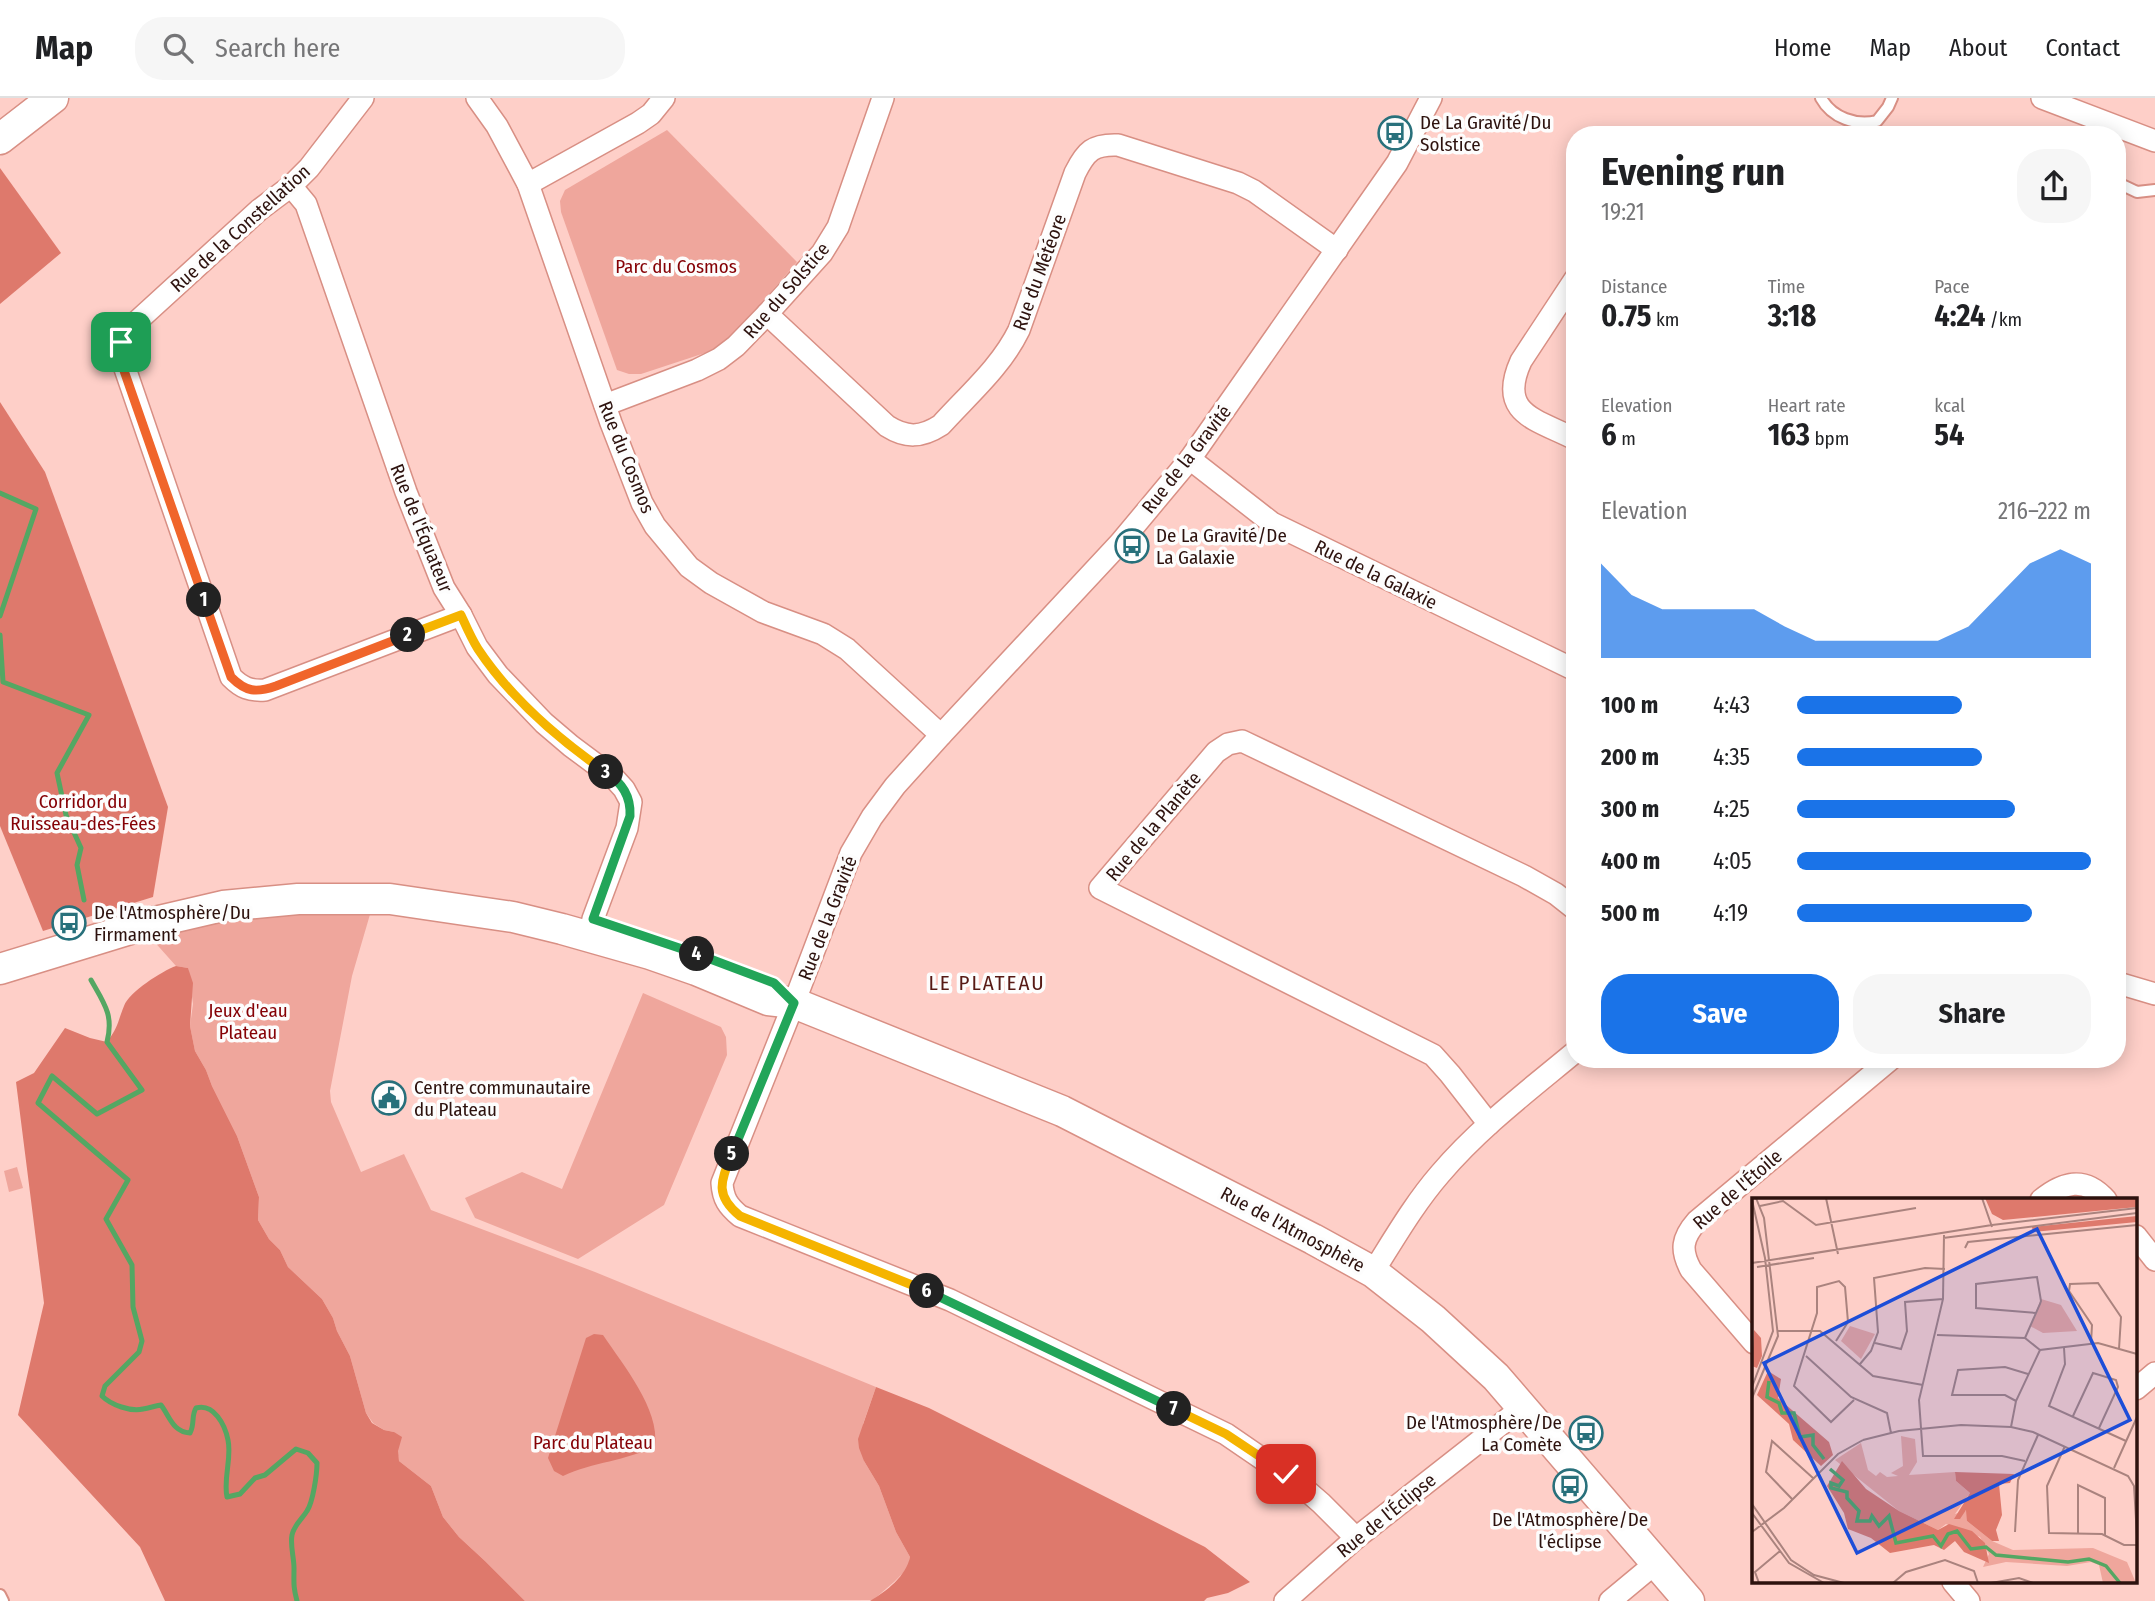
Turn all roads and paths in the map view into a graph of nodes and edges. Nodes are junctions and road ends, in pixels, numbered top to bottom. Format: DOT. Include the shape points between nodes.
graph roads {
  1 [pos="53,98"];
  2 [pos="363,98"];
  3 [pos="477,98"];
  4 [pos="664,98"];
  5 [pos="883,98"];
  6 [pos="1431,98"];
  7 [pos="1821,98"];
  8 [pos="1892,98"];
  9 [pos="2042,98"];
  10 [pos="2097,126"];
  11 [pos="2126,134"];
  12 [pos="0,139"];
  13 [pos="2155,141"];
  14 [pos="528,184"];
  15 [pos="291,186"];
  16 [pos="2126,187"];
  17 [pos="2155,190"];
  18 [pos="1337,250"];
  19 [pos="1566,293"];
  20 [pos="767,314"];
  21 [pos="605,405"];
  22 [pos="1566,434"];
  23 [pos="1190,459"];
  24 [pos="461,615"];
  25 [pos="1566,666"];
  26 [pos="941,735"];
  27 [pos="1566,902"];
  28 [pos="577,927"];
  29 [pos="0,969"];
  30 [pos="2126,984"];
  31 [pos="2152,987"];
  32 [pos="794,1003"];
  33 [pos="1566,1060"];
  34 [pos="1880,1068"];
  35 [pos="1489,1124"];
  36 [pos="2044,1198"];
  37 [pos="2104,1198"];
  38 [pos="2138,1239"];
  39 [pos="2155,1260"];
  40 [pos="1373,1272"];
  41 [pos="1752,1341"];
  42 [pos="2155,1373"];
  43 [pos="2138,1386"];
  44 [pos="1523,1407"];
  45 [pos="1356,1538"];
  46 [pos="1657,1562"];
  47 [pos="1955,1584"];
  48 [pos="0,1595"];
  49 [pos="4,1601"];
  50 [pos="1285,1601"];
  51 [pos="1610,1601"];
  52 [pos="1689,1601"];
  53 [pos="1969,1601"];
  1 -- 12 [label="street"];
  2 -- 15 [label="street, Rue de la Constellation"];
  3 -- 14 [label="street, Rue du Cosmos"];
  4 -- 14 [label="street" via="638,123"];
  5 -- 20 [label="street, Rue du Solstice" via="838,227 822,253"];
  6 -- 18 [label="street, Rue de la Gravité" via="1397,163"];
  7 -- 8 [label="lane" via="1840,117 1862,124 1877,121"];
  9 -- 10 [label="street"];
  11 -- 13 [label="street"];
  14 -- 21 [label="street, Rue du Cosmos"];
  15 -- 24 [label="street, Rue de l'Équateur" via="306,204 406,492 444,588"];
  15 -- 24 [label="street, Rue de la Constellation" via="133,325 119,351 231,677 253,691 265,690"];
  16 -- 17 [label="lane" via="2137,192"];
  18 -- 20 [label="street, Rue du Météore" via="1238,183 1118,145 1092,148 1075,173 1012,345 940,425 920,435 887,426"];
  18 -- 23 [label="street, Rue de la Gravité"];
  19 -- 22 [label="street" via="1521,361 1512,388 1521,411"];
  20 -- 21 [label="street, Rue du Solstice" via="719,359"];
  21 -- 26 [label="street, Rue du Cosmos" via="642,503 690,567 736,598 823,634 846,649"];
  23 -- 25 [label="street, Rue de la Galaxie" via="1272,523"];
  23 -- 26 [label="street, Rue de la Gravité" via="1120,543"];
  24 -- 28 [label="street, Rue de l'Équateur" via="498,675 544,723 614,778 631,802 627,828"];
  26 -- 32 [label="street, Rue de la Gravité" via="895,786 851,853"];
  27 -- 35 [label="street, Rue de la Planète" via="1524,876 1242,741 1216,752 1100,888 1433,1055"];
  28 -- 29 [label="street, Rue de l'Atmosphère" via="501,897 432,888 390,899 298,899 223,906"];
  28 -- 32 [label="street, Rue de l'Atmosphère" via="696,954 774,983"];
  30 -- 31 [label="street"];
  32 -- 40 [label="street, Rue de l'Atmosphère" via="1062,1111"];
  32 -- 45 [label="street, Rue de la Gravité" via="725,1172 723,1196 729,1206 740,1216 950,1300 1226,1434 1299,1484"];
  33 -- 35 [label="street"];
  34 -- 41 [label="street, Rue de l'Étoile" via="1688,1232 1684,1259"];
  35 -- 40 [label="street" via="1439,1175"];
  36 -- 37 [label="street" via="2065,1185 2078,1184"];
  38 -- 39 [label="street"];
  40 -- 44 [label="street, Rue de l'Atmosphère" via="1462,1344"];
  42 -- 43 [label="street"];
  44 -- 45 [label="street, Rue de l'Éclipse"];
  44 -- 46 [label="street, Rue de l'Atmosphère"];
  45 -- 50 [label="street, Rue de l'Éclipse"];
  46 -- 51 [label="street"];
  46 -- 52 [label="street, Rue de l'Atmosphère"];
  47 -- 53 [label="street"];
  48 -- 49 [label="lane"];
}
